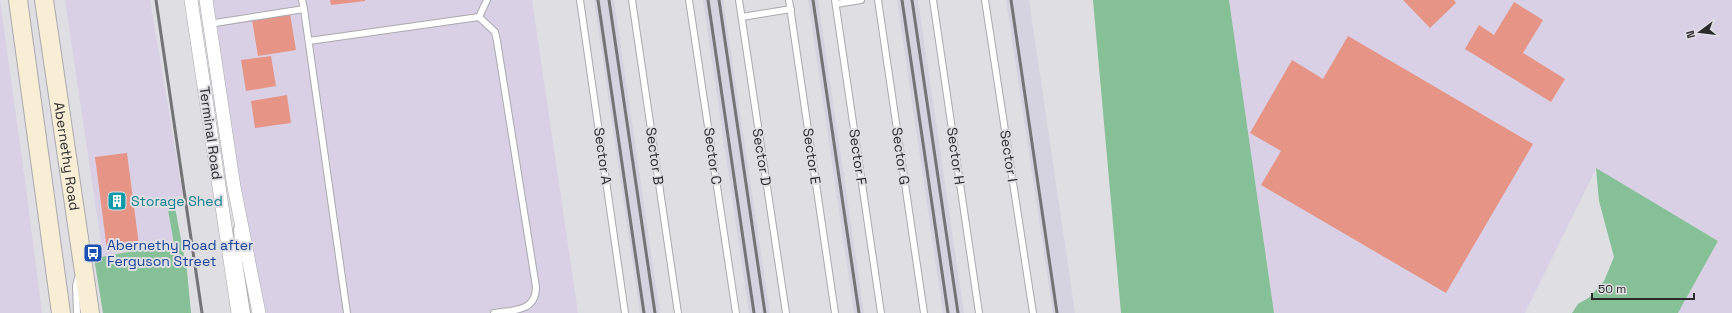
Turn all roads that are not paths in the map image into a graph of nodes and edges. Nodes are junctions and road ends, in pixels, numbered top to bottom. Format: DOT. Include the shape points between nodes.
graph roads {
  1 [pos="18,0"];
  2 [pos="44,0"];
  3 [pos="191,0"];
  4 [pos="206,0"];
  5 [pos="302,0"];
  6 [pos="487,0"];
  7 [pos="580,0"];
  8 [pos="632,0"];
  9 [pos="689,0"];
  10 [pos="739,0"];
  11 [pos="789,0"];
  12 [pos="861,0"];
  13 [pos="878,0"];
  14 [pos="933,0"];
  15 [pos="985,0"];
  16 [pos="835,2"];
  17 [pos="304,9"];
  18 [pos="790,10"];
  19 [pos="479,16"];
  20 [pos="742,17"];
  21 [pos="209,24"];
  22 [pos="309,41"];
  23 [pos="234,187"];
  24 [pos="82,260"];
  25 [pos="61,313"];
  26 [pos="77,313"];
  27 [pos="90,313"];
  28 [pos="238,313"];
  29 [pos="246,313"];
  30 [pos="259,313"];
  31 [pos="347,313"];
  32 [pos="494,313"];
  33 [pos="625,313"];
  34 [pos="678,313"];
  35 [pos="736,313"];
  36 [pos="786,313"];
  37 [pos="835,313"];
  38 [pos="881,313"];
  39 [pos="924,313"];
  40 [pos="979,313"];
  41 [pos="1033,313"];
  1 -- 25 [label="main road, Abernethy Road"];
  2 -- 24 [label="main road, Abernethy Road"];
  3 -- 28 [label="street, Terminal Road"];
  4 -- 21 [label="street"];
  5 -- 17 [label="lane"];
  6 -- 19 [label="lane"];
  7 -- 33 [label="lane, Sector A"];
  8 -- 34 [label="lane, Sector B"];
  9 -- 35 [label="lane, Sector C"];
  10 -- 20 [label="lane, Sector D"];
  11 -- 18 [label="lane, Sector E"];
  12 -- 16 [label="lane"];
  13 -- 39 [label="lane, Sector G"];
  14 -- 40 [label="lane, Sector H"];
  15 -- 41 [label="lane, Sector I"];
  16 -- 38 [label="lane, Sector F"];
  17 -- 21 [label="lane"];
  17 -- 22 [label="lane"];
  18 -- 20 [label="lane"];
  18 -- 37 [label="lane, Sector E"];
  19 -- 22 [label="lane"];
  19 -- 32 [label="lane" via="495,32 497,41 536,287 533,302 527,307"];
  20 -- 36 [label="lane, Sector D"];
  21 -- 23 [label="street"];
  22 -- 31 [label="lane"];
  23 -- 29 [label="lane" via="239,262"];
  23 -- 30 [label="street"];
  24 -- 26 [label="lane" via="76,286"];
  24 -- 27 [label="main road, Abernethy Road"];
}
